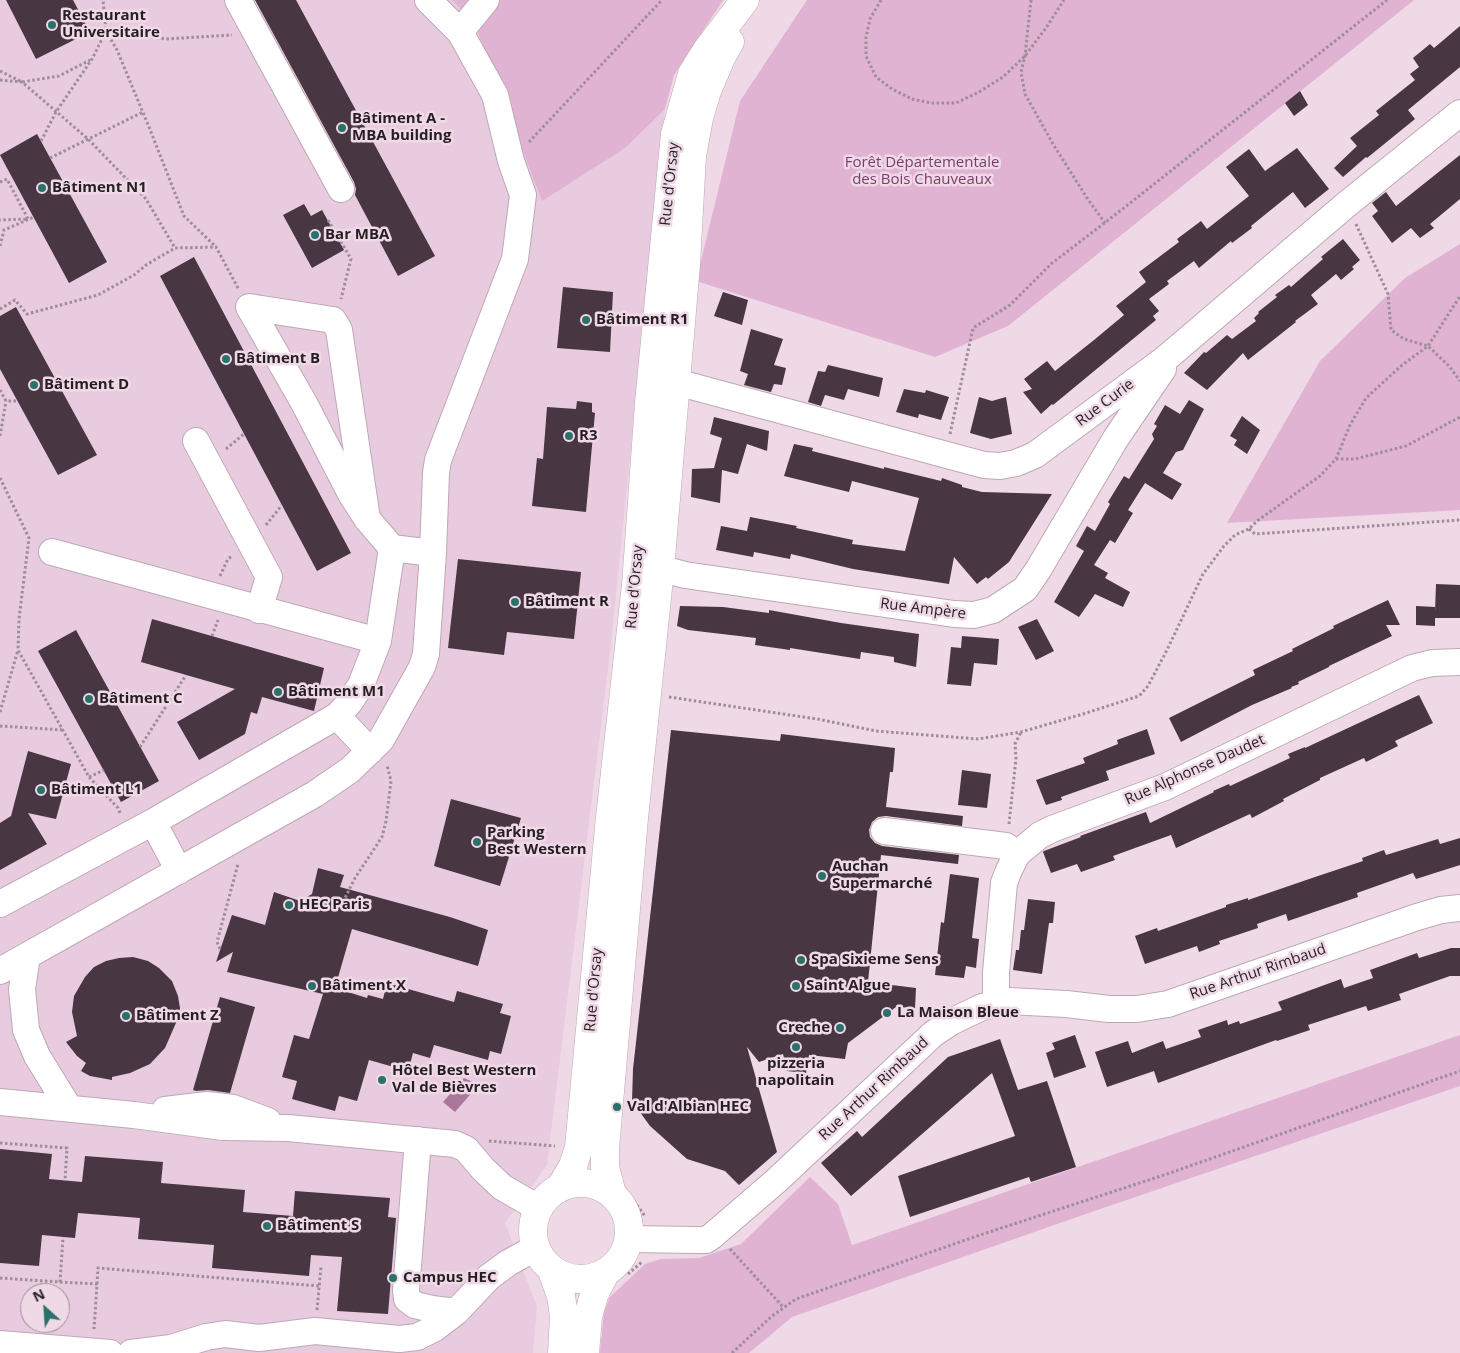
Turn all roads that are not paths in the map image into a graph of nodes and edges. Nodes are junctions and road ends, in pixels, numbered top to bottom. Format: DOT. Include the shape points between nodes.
graph roads {
  1 [pos="238,0"];
  2 [pos="428,0"];
  3 [pos="486,0"];
  4 [pos="745,0"];
  5 [pos="755,0"];
  6 [pos="460,32"];
  7 [pos="1460,114"];
  8 [pos="341,189"];
  9 [pos="1165,359"];
  10 [pos="676,382"];
  11 [pos="649,403"];
  12 [pos="196,441"];
  13 [pos="367,519"];
  14 [pos="392,548"];
  15 [pos="52,552"];
  16 [pos="433,553"];
  17 [pos="649,566"];
  18 [pos="260,610"];
  19 [pos="378,640"];
  20 [pos="1460,662"];
  21 [pos="337,716"];
  22 [pos="376,746"];
  23 [pos="142,827"];
  24 [pos="884,832"];
  25 [pos="1022,849"];
  26 [pos="179,871"];
  27 [pos="0,904"];
  28 [pos="1460,908"];
  29 [pos="27,956"];
  30 [pos="0,971"];
  31 [pos="996,1002"];
  32 [pos="0,1102"];
  33 [pos="69,1108"];
  34 [pos="418,1140"];
  35 [pos="560,1188"];
  36 [pos="612,1194"];
  37 [pos="538,1208"];
  38 [pos="629,1239"];
  39 [pos="535,1248"];
  40 [pos="552,1271"];
  41 [pos="605,1273"];
  42 [pos="456,1312"];
  43 [pos="0,1344"];
  44 [pos="259,1346"];
  45 [pos="101,1352"];
  46 [pos="131,1353"];
  47 [pos="562,1353"];
  48 [pos="585,1353"];
  1 -- 8 [label="street"];
  2 -- 6 [label="street"];
  3 -- 6 [label="street"];
  4 -- 11 [label="main road, Rue d'Orsay" via="692,74 675,134"];
  5 -- 10 [label="main road, Rue d'Orsay" via="721,58 699,118 692,156"];
  6 -- 16 [label="street" via="495,95 523,195 515,259 438,460"];
  7 -- 9 [label="street, Rue Curie" via="1347,204"];
  9 -- 10 [label="street, Rue Curie" via="1034,455 1000,466 984,465"];
  9 -- 17 [label="street, Rue Ampère" via="1162,371 1116,438 1038,570 1024,589 993,610 974,615 954,614 685,575"];
  10 -- 11 [label="street"];
  10 -- 17 [label="main road, Rue d'Orsay"];
  11 -- 17 [label="main road, Rue d'Orsay"];
  12 -- 18 [label="street" via="269,578"];
  13 -- 13 [label="street" via="339,330 333,320 249,307"];
  13 -- 14 [label="street"];
  14 -- 16 [label="street"];
  14 -- 19 [label="street"];
  15 -- 18 [label="street"];
  16 -- 22 [label="street" via="426,654 422,667"];
  17 -- 35 [label="main road, Rue d'Orsay" via="609,827 579,1147 573,1166"];
  17 -- 36 [label="main road, Rue d'Orsay" via="646,694 605,1148 605,1167"];
  18 -- 19 [label="street"];
  19 -- 21 [label="street" via="361,684"];
  20 -- 25 [label="street, Rue Alphonse Daudet" via="1412,668 1165,787 1052,829"];
  21 -- 22 [label="street"];
  21 -- 23 [label="street"];
  22 -- 26 [label="street" via="338,780"];
  23 -- 26 [label="street"];
  23 -- 27 [label="street"];
  24 -- 25 [label="street"];
  25 -- 31 [label="street" via="1004,883"];
  26 -- 29 [label="street"];
  28 -- 31 [label="street, Rue Arthur Rimbaud" via="1416,917 1168,1004 1118,1009"];
  29 -- 30 [label="street"];
  29 -- 33 [label="street" via="22,989 26,1030 37,1056"];
  31 -- 38 [label="street, Rue Arthur Rimbaud" via="951,1022 933,1034 717,1233 706,1240"];
  32 -- 33 [label="street"];
  33 -- 34 [label="street" via="134,1115 207,1105 233,1108 288,1128"];
  34 -- 37 [label="street" via="455,1144 466,1149 502,1187"];
  34 -- 42 [label="street" via="407,1299 415,1305"];
  35 -- 36 [label="main road" via="587,1183"];
  35 -- 37 [label="main road" via="547,1196"];
  36 -- 38 [label="main road" via="623,1207"];
  37 -- 39 [label="main road" via="532,1234"];
  38 -- 41 [label="main road" via="616,1264"];
  39 -- 40 [label="main road"];
  39 -- 42 [label="street" via="489,1278"];
  40 -- 41 [label="main road" via="578,1280"];
  40 -- 47 [label="main road" via="564,1316"];
  41 -- 48 [label="main road" via="594,1294 588,1317"];
  42 -- 44 [label="street" via="435,1328 408,1339 315,1331"];
  43 -- 45 [label="street"];
  44 -- 46 [label="street" via="225,1334 206,1336 171,1348"];
}
